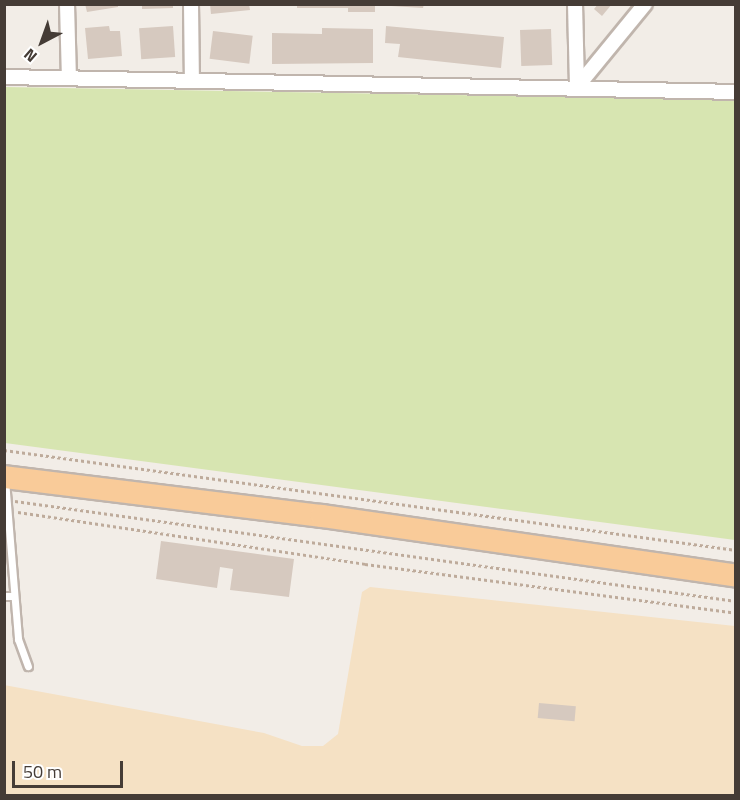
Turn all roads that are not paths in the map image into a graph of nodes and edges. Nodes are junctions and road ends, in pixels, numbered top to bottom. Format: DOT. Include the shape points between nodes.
graph roads {
  1 [pos="67,4"];
  2 [pos="192,4"];
  3 [pos="575,4"];
  4 [pos="645,4"];
  5 [pos="4,77"];
  6 [pos="69,78"];
  7 [pos="192,81"];
  8 [pos="577,87"];
  9 [pos="735,92"];
  10 [pos="5,485"];
  11 [pos="735,576"];
  12 [pos="4,596"];
  13 [pos="15,596"];
  14 [pos="28,666"];
  1 -- 6 [label="street"];
  2 -- 7 [label="street"];
  3 -- 8 [label="street"];
  4 -- 8 [label="street"];
  5 -- 6 [label="street"];
  6 -- 7 [label="street"];
  7 -- 8 [label="street"];
  8 -- 9 [label="street"];
  10 -- 11 [label="main road" via="322,516"];
  10 -- 13 [label="lane"];
  12 -- 13 [label="lane"];
  13 -- 14 [label="lane" via="18,639"];
}
